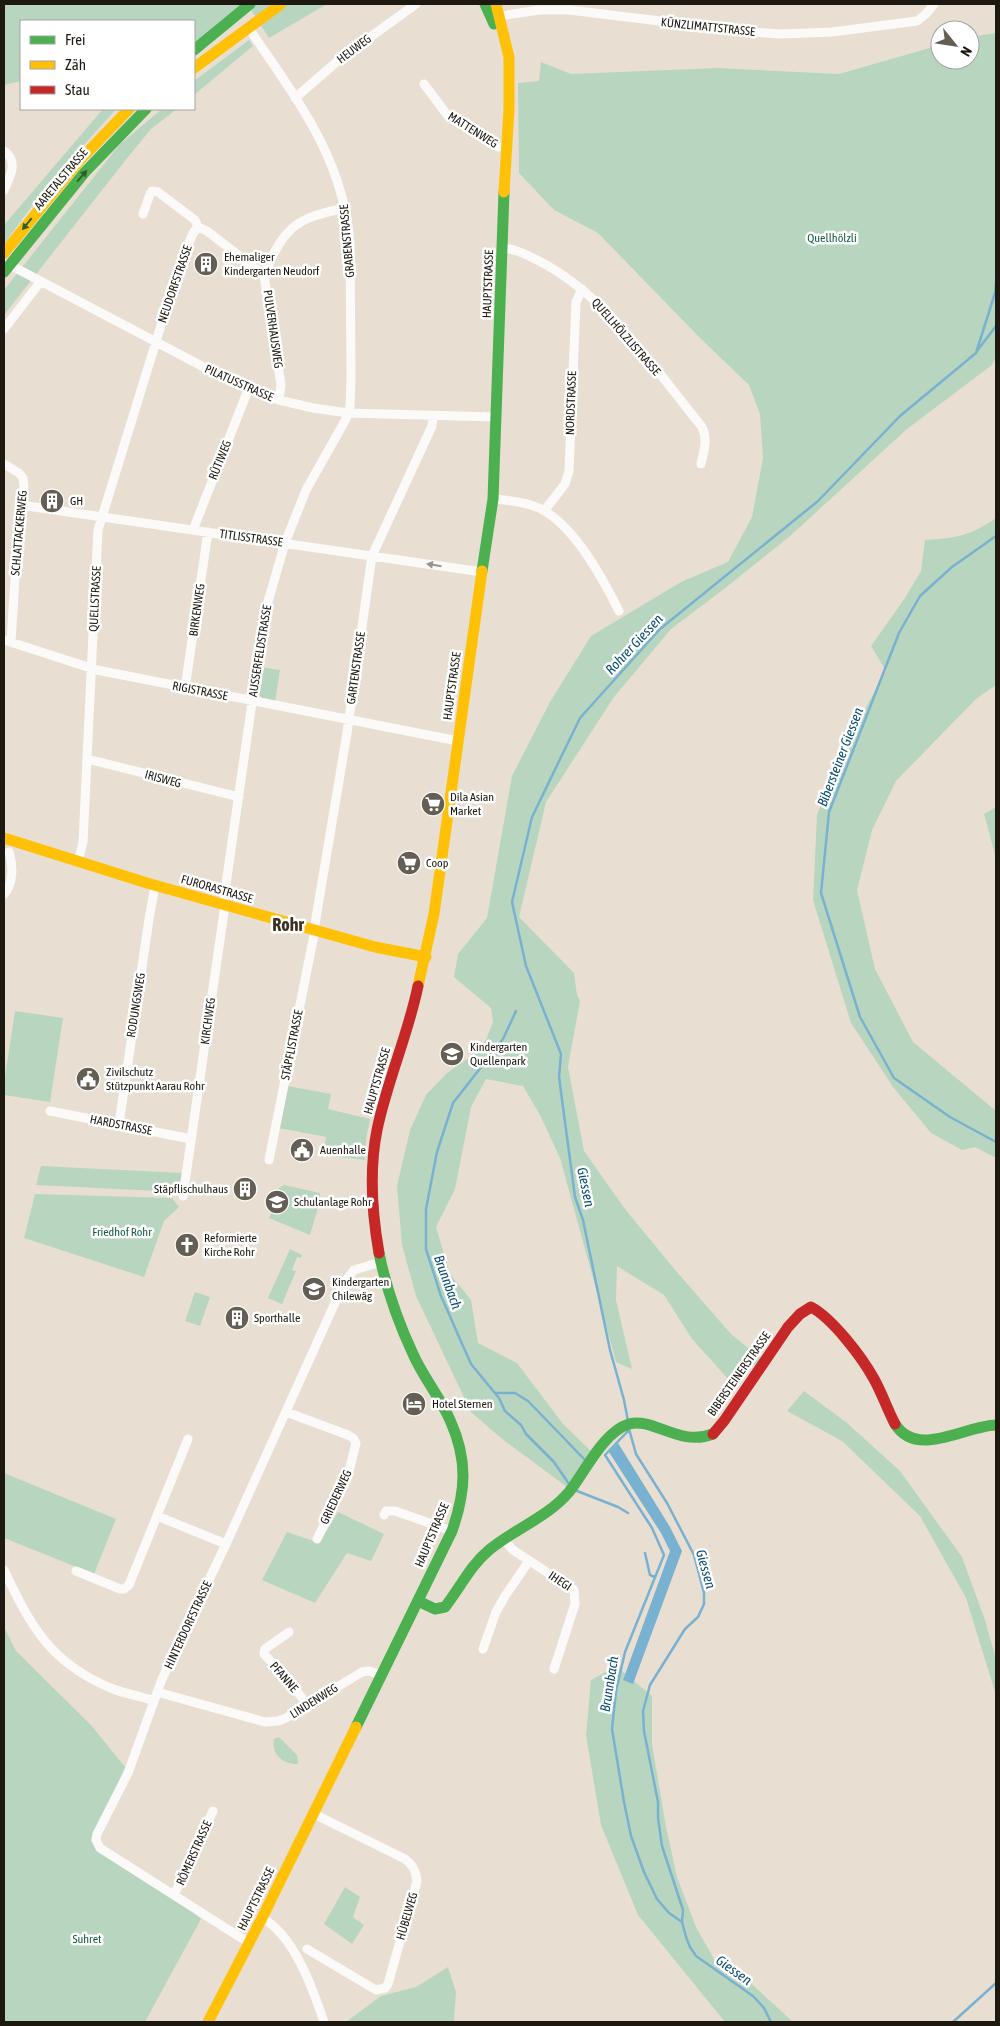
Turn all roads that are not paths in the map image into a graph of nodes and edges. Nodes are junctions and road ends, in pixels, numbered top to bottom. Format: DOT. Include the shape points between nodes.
graph roads {
  1 [pos="250,4"];
  2 [pos="267,4"];
  3 [pos="283,4"];
  4 [pos="416,4"];
  5 [pos="484,4"];
  6 [pos="496,4"];
  7 [pos="934,4"];
  8 [pos="585,8"];
  9 [pos="496,18"];
  10 [pos="252,33"];
  11 [pos="195,49"];
  12 [pos="195,55"];
  13 [pos="195,67"];
  14 [pos="508,78"];
  15 [pos="424,84"];
  16 [pos="295,98"];
  17 [pos="128,110"];
  18 [pos="145,110"];
  19 [pos="506,147"];
  20 [pos="4,150"];
  21 [pos="4,190"];
  22 [pos="346,208"];
  23 [pos="143,214"];
  24 [pos="198,227"];
  25 [pos="503,248"];
  26 [pos="4,253"];
  27 [pos="4,261"];
  28 [pos="4,272"];
  29 [pos="264,275"];
  30 [pos="37,279"];
  31 [pos="582,289"];
  32 [pos="4,329"];
  33 [pos="156,343"];
  34 [pos="248,390"];
  35 [pos="279,400"];
  36 [pos="348,413"];
  37 [pos="433,416"];
  38 [pos="496,417"];
  39 [pos="4,464"];
  40 [pos="701,464"];
  41 [pos="493,499"];
  42 [pos="20,505"];
  43 [pos="544,512"];
  44 [pos="102,516"];
  45 [pos="193,530"];
  46 [pos="208,532"];
  47 [pos="285,543"];
  48 [pos="372,556"];
  49 [pos="482,572"];
  50 [pos="620,611"];
  51 [pos="7,641"];
  52 [pos="91,668"];
  53 [pos="185,688"];
  54 [pos="252,701"];
  55 [pos="349,720"];
  56 [pos="458,742"];
  57 [pos="87,759"];
  58 [pos="239,797"];
  59 [pos="7,846"];
  60 [pos="78,862"];
  61 [pos="155,886"];
  62 [pos="4,894"];
  63 [pos="224,905"];
  64 [pos="315,930"];
  65 [pos="426,957"];
  66 [pos="50,1111"];
  67 [pos="119,1124"];
  68 [pos="192,1139"];
  69 [pos="269,1160"];
  70 [pos="183,1196"];
  71 [pos="382,1262"];
  72 [pos="286,1412"];
  73 [pos="996,1425"];
  74 [pos="188,1439"];
  75 [pos="384,1515"];
  76 [pos="158,1516"];
  77 [pos="452,1531"];
  78 [pos="317,1539"];
  79 [pos="504,1540"];
  80 [pos="226,1544"];
  81 [pos="529,1561"];
  82 [pos="4,1570"];
  83 [pos="76,1571"];
  84 [pos="418,1601"];
  85 [pos="289,1632"];
  86 [pos="483,1649"];
  87 [pos="554,1669"];
  88 [pos="381,1675"];
  89 [pos="156,1697"];
  90 [pos="307,1704"];
  91 [pos="213,1811"];
  92 [pos="314,1814"];
  93 [pos="174,1895"];
  94 [pos="262,1918"];
  95 [pos="249,1943"];
  96 [pos="307,1950"];
  97 [pos="208,2022"];
  98 [pos="324,2022"];
  1 -- 11 [label="main road"];
  2 -- 12 [label="main road"];
  3 -- 13 [label="main road"];
  4 -- 16 [label="street, HEUWEG" via="340,59"];
  5 -- 9 [label="main road, HAUPTSTRASSE"];
  6 -- 9 [label="main road, HAUPTSTRASSE"];
  7 -- 8 [label="street, KÜNZLIMATTSTRASSE" via="917,21 832,32 780,34"];
  8 -- 9 [label="street, KÜNZLIMATTSTRASSE" via="539,10"];
  9 -- 14 [label="main road, HAUPTSTRASSE"];
  9 -- 14 [label="main road, HAUPTSTRASSE" via="509,57"];
  10 -- 16 [label="street, GRABENSTRASSE"];
  14 -- 19 [label="main road, HAUPTSTRASSE"];
  15 -- 19 [label="street, MATTENWEG" via="448,116 498,147"];
  16 -- 22 [label="street, GRABENSTRASSE" via="330,158"];
  17 -- 26 [label="main road, AARETALSTRASSE, one-way" via="79,160"];
  28 -- 18 [label="main road, AARETALSTRASSE, one-way" via="85,172"];
  19 -- 25 [label="main road, HAUPTSTRASSE"];
  20 -- 21 [label="street" via="11,157 13,170"];
  22 -- 29 [label="street" via="317,214 298,223 281,240"];
  22 -- 36 [label="street, GRABENSTRASSE" via="351,272"];
  23 -- 24 [label="street, PULVERHAUSWEG" via="154,191 195,220"];
  24 -- 29 [label="street, PULVERHAUSWEG"];
  24 -- 33 [label="street, NEUDORFSTRASSE" via="179,267"];
  25 -- 31 [label="street, QUELLHÖLZLISTRASSE" via="521,252"];
  25 -- 38 [label="main road, HAUPTSTRASSE"];
  27 -- 30 [label="street, PILATUSSTRASSE"];
  29 -- 35 [label="street, PULVERHAUSWEG" via="280,385"];
  30 -- 32 [label="street"];
  30 -- 33 [label="street, PILATUSSTRASSE"];
  31 -- 40 [label="street, QUELLHÖLZLISTRASSE" via="628,337 702,426 706,443"];
  31 -- 43 [label="street, NORDSTRASSE" via="576,302 569,472 565,484"];
  33 -- 34 [label="street, PILATUSSTRASSE"];
  33 -- 44 [label="street, QUELLSTRASSE"];
  34 -- 35 [label="street, PILATUSSTRASSE"];
  34 -- 45 [label="street, RÜTIWEG"];
  35 -- 36 [label="street, PILATUSSTRASSE"];
  36 -- 37 [label="street, PILATUSSTRASSE"];
  36 -- 47 [label="street, AUSSERFELDSTRASSE" via="306,490"];
  37 -- 38 [label="street, PILATUSSTRASSE"];
  37 -- 48 [label="street, GARTENSTRASSE" via="430,430"];
  38 -- 41 [label="main road, HAUPTSTRASSE"];
  39 -- 42 [label="street, SCHLATTACKERWEG" via="23,478"];
  41 -- 43 [label="street" via="527,504"];
  41 -- 49 [label="main road, HAUPTSTRASSE"];
  42 -- 44 [label="street, TITLISSTRASSE"];
  42 -- 51 [label="street, SCHLATTACKERWEG"];
  43 -- 50 [label="street" via="580,545"];
  44 -- 45 [label="street, TITLISSTRASSE"];
  44 -- 52 [label="street, QUELLSTRASSE" via="98,530"];
  45 -- 46 [label="street, TITLISSTRASSE"];
  46 -- 47 [label="street, TITLISSTRASSE"];
  46 -- 53 [label="street, BIRKENWEG"];
  47 -- 48 [label="street, TITLISSTRASSE"];
  47 -- 54 [label="street, AUSSERFELDSTRASSE" via="265,612"];
  49 -- 48 [label="street, TITLISSTRASSE, one-way"];
  48 -- 55 [label="street, GARTENSTRASSE"];
  49 -- 56 [label="main road, HAUPTSTRASSE"];
  51 -- 52 [label="street, RIGISTRASSE"];
  52 -- 53 [label="street, RIGISTRASSE"];
  52 -- 57 [label="street, QUELLSTRASSE"];
  53 -- 54 [label="street, RIGISTRASSE"];
  54 -- 55 [label="street, RIGISTRASSE"];
  54 -- 58 [label="street, AUSSERFELDSTRASSE"];
  55 -- 56 [label="street, RIGISTRASSE"];
  55 -- 64 [label="street, GARTENSTRASSE"];
  56 -- 65 [label="main road, HAUPTSTRASSE"];
  57 -- 58 [label="street, IRISWEG"];
  57 -- 60 [label="street, QUELLSTRASSE" via="83,842"];
  58 -- 63 [label="street, AUSSERFELDSTRASSE"];
  59 -- 60 [label="main road, FURORASTRASSE"];
  59 -- 62 [label="street" via="13,863 9,889"];
  60 -- 61 [label="main road, FURORASTRASSE"];
  61 -- 63 [label="main road, FURORASTRASSE"];
  61 -- 67 [label="street, RODUNGSWEG"];
  63 -- 64 [label="main road, FURORASTRASSE"];
  63 -- 68 [label="street, KIRCHWEG"];
  64 -- 65 [label="main road, FURORASTRASSE" via="394,952"];
  64 -- 69 [label="street, STÄPFLISTRASSE"];
  65 -- 71 [label="main road, HAUPTSTRASSE" via="383,1107 374,1154 373,1206"];
  66 -- 67 [label="street, HARDSTRASSE"];
  67 -- 68 [label="street, HARDSTRASSE"];
  68 -- 70 [label="street, KIRCHWEG"];
  71 -- 72 [label="street, HINTERDORFSTRASSE" via="354,1270 344,1283"];
  71 -- 77 [label="main road, HAUPTSTRASSE" via="394,1306 413,1355 450,1420 462,1450 464,1486"];
  72 -- 78 [label="street, GRIEDERWEG" via="348,1435 356,1443 347,1479"];
  72 -- 80 [label="street, HINTERDORFSTRASSE"];
  73 -- 79 [label="main road, BIBERSTEINERSTRASSE" via="968,1428 930,1441 906,1438 869,1371 822,1313 811,1307 805,1309 786,1331 715,1432 707,1437 689,1438 638,1423 627,1425 595,1455 563,1499"];
  74 -- 76 [label="street"];
  75 -- 77 [label="street" via="386,1511 395,1511"];
  76 -- 80 [label="street"];
  76 -- 83 [label="street" via="126,1588 120,1589"];
  77 -- 84 [label="main road, HAUPTSTRASSE"];
  79 -- 81 [label="street, IHEGI"];
  79 -- 84 [label="main road, BIBERSTEINERSTRASSE" via="488,1550 468,1570 445,1606 435,1610"];
  80 -- 89 [label="street, HINTERDORFSTRASSE"];
  81 -- 86 [label="street" via="504,1596"];
  81 -- 87 [label="street, IHEGI" via="572,1587 576,1594"];
  82 -- 89 [label="street" via="32,1625 57,1655 100,1683 123,1693"];
  84 -- 88 [label="main road, HAUPTSTRASSE"];
  85 -- 90 [label="street, PFANNE" via="265,1649 264,1654"];
  88 -- 90 [label="street, LINDENWEG" via="362,1672"];
  88 -- 92 [label="main road, HAUPTSTRASSE"];
  89 -- 90 [label="street, LINDENWEG" via="265,1722 286,1718"];
  89 -- 93 [label="street, HINTERDORFSTRASSE" via="128,1773 96,1840 100,1848"];
  91 -- 93 [label="street, RÖMERSTRASSE"];
  92 -- 94 [label="main road, HAUPTSTRASSE"];
  92 -- 96 [label="street, HÜBELWEG" via="405,1859 412,1864 418,1881 385,1988 376,1990"];
  93 -- 95 [label="street, HINTERDORFSTRASSE"];
  94 -- 95 [label="main road, HAUPTSTRASSE"];
  94 -- 98 [label="street" via="275,1926 292,1948"];
  95 -- 97 [label="main road, HAUPTSTRASSE"];
}
